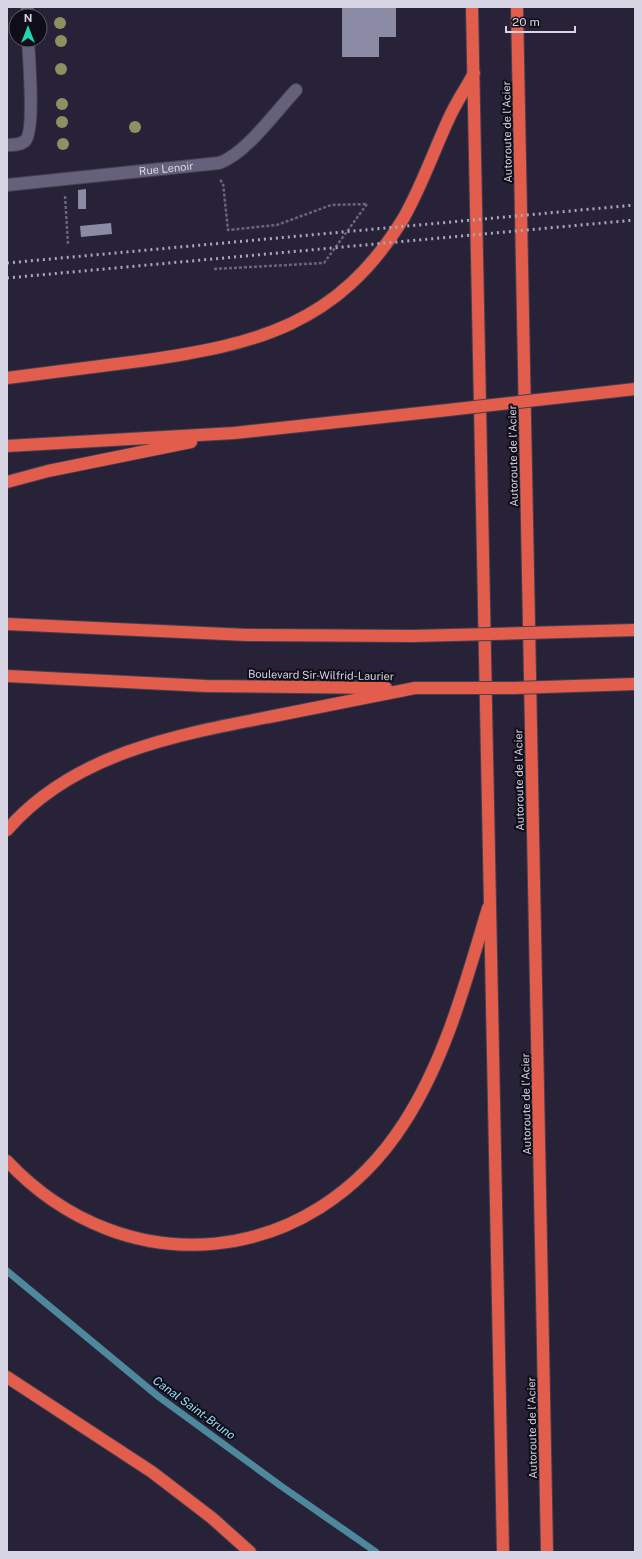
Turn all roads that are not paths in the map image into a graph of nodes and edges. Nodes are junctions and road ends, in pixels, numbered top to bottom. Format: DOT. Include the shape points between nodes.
graph roads {
  1 [pos="472,7"];
  2 [pos="517,7"];
  3 [pos="28,48"];
  4 [pos="474,72"];
  5 [pos="296,90"];
  6 [pos="7,145"];
  7 [pos="7,185"];
  8 [pos="7,378"];
  9 [pos="635,389"];
  10 [pos="234,433"];
  11 [pos="7,446"];
  12 [pos="7,482"];
  13 [pos="7,624"];
  14 [pos="635,630"];
  15 [pos="7,676"];
  16 [pos="635,684"];
  17 [pos="415,688"];
  18 [pos="7,830"];
  19 [pos="491,898"];
  20 [pos="7,1161"];
  21 [pos="7,1372"];
  22 [pos="7,1377"];
  23 [pos="19,1384"];
  24 [pos="250,1552"];
  25 [pos="503,1552"];
  26 [pos="548,1552"];
  1 -- 4 [label="highway"];
  2 -- 26 [label="highway, Autoroute de l'Acier"];
  3 -- 6 [label="lane" via="30,128 25,142"];
  4 -- 8 [label="highway" via="449,117 430,166 402,220 370,265 334,299 313,314 289,326 232,346 163,358"];
  4 -- 19 [label="highway"];
  5 -- 7 [label="lane, Rue Lenoir" via="238,153 228,160 210,165"];
  9 -- 10 [label="highway, bridge"];
  10 -- 11 [label="highway"];
  10 -- 12 [label="highway" via="48,471"];
  13 -- 14 [label="highway, bridge" via="216,634 413,636"];
  15 -- 17 [label="highway, Boulevard Sir-Wilfrid-Laurier" via="206,686"];
  16 -- 17 [label="highway, Boulevard Sir-Wilfrid-Laurier, bridge"];
  17 -- 18 [label="highway" via="187,732 138,747 70,778 32,805"];
  19 -- 20 [label="highway" via="450,1029 426,1083 405,1121 365,1172 332,1199 297,1220 262,1234 222,1243 180,1245 139,1239 106,1229 74,1214 31,1184"];
  19 -- 25 [label="highway"];
  21 -- 23 [label="highway"];
  22 -- 23 [label="highway"];
  23 -- 24 [label="highway" via="152,1472 212,1518"];
}
